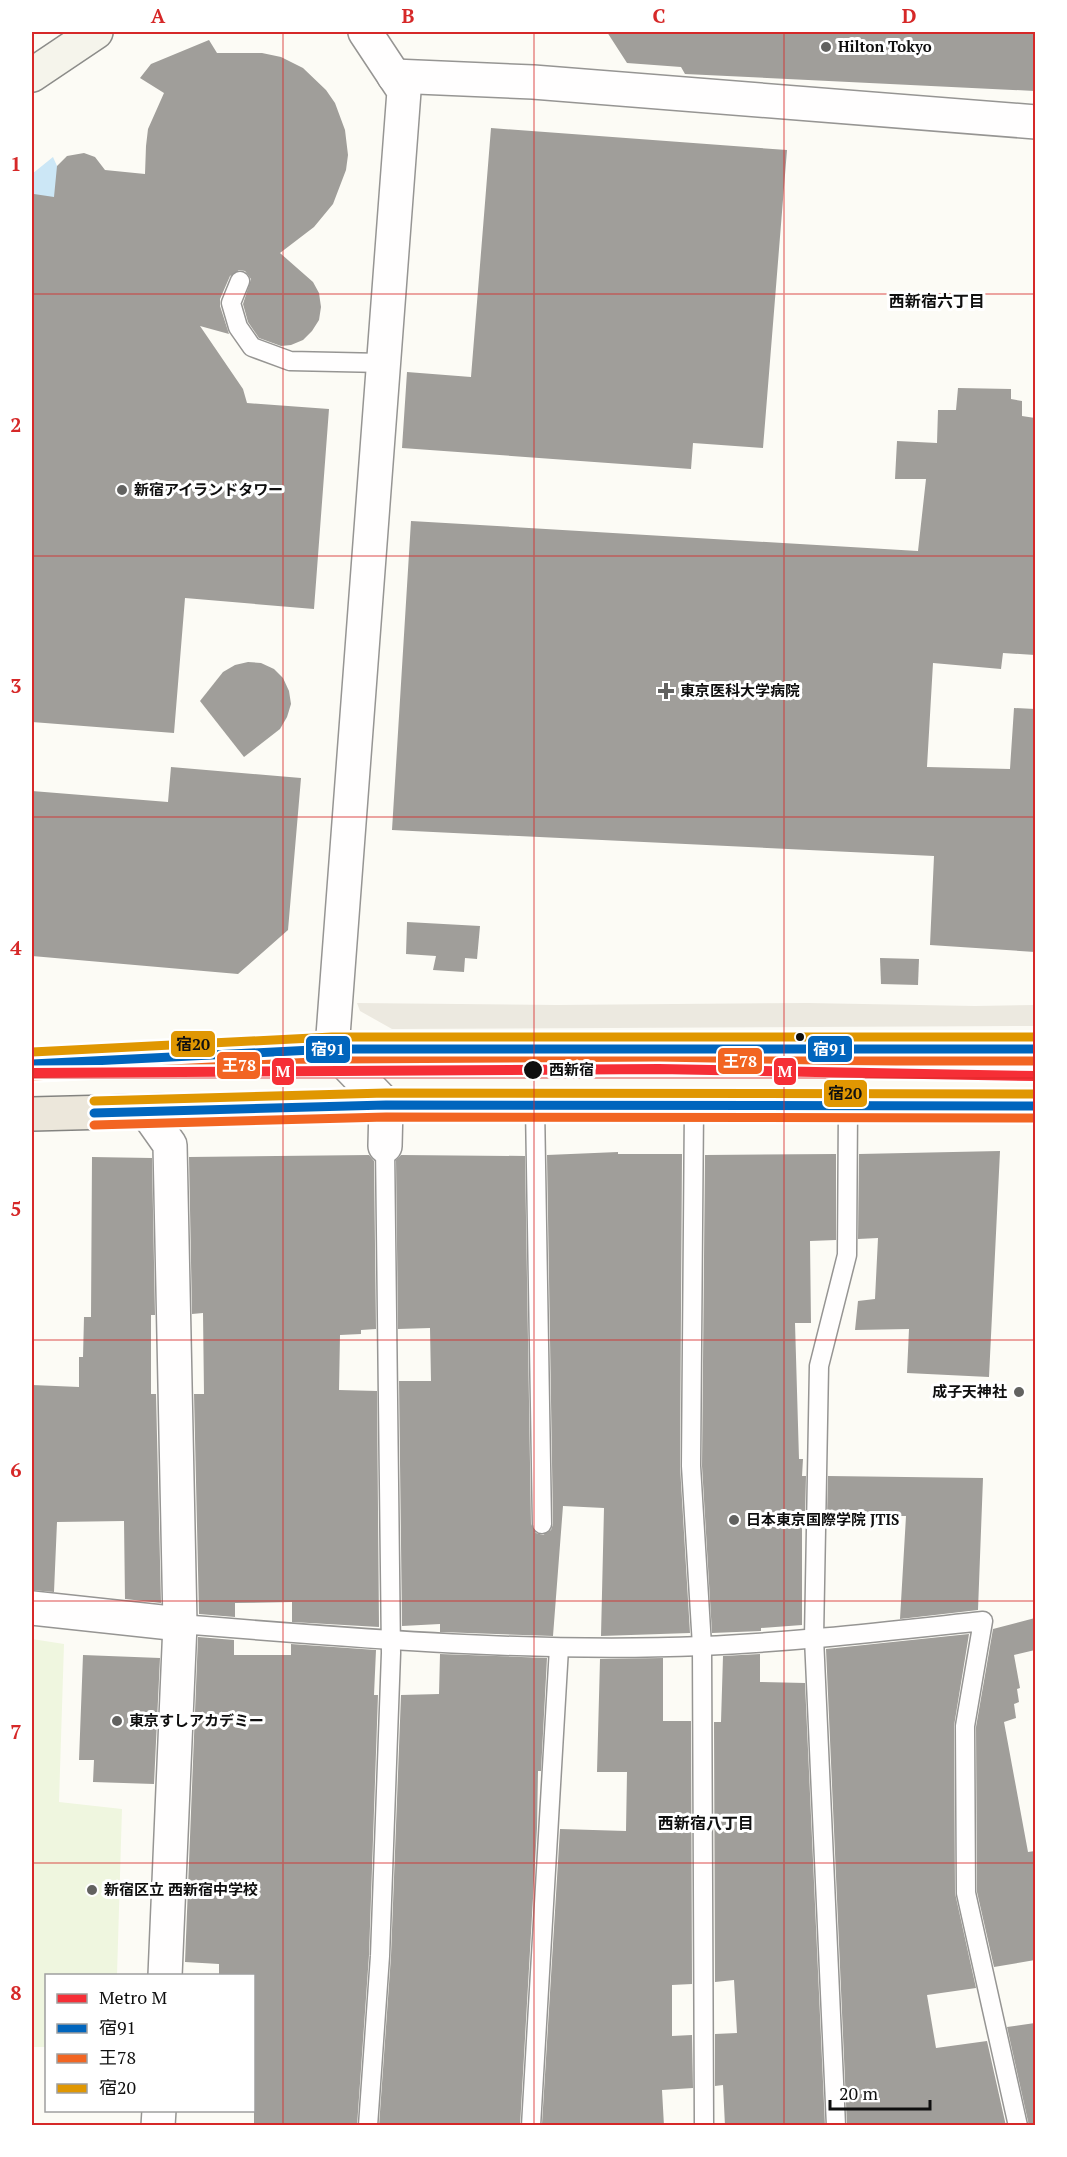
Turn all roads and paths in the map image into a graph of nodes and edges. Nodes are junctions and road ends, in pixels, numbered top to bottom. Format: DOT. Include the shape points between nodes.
graph roads {
  1 [pos="96,32"];
  2 [pos="365,32"];
  3 [pos="32,75"];
  4 [pos="394,76"];
  5 [pos="1035,122"];
  6 [pos="240,281"];
  7 [pos="383,363"];
  8 [pos="332,1049"];
  9 [pos="1035,1049"];
  10 [pos="32,1064"];
  11 [pos="386,1105"];
  12 [pos="535,1106"];
  13 [pos="1035,1106"];
  14 [pos="694,1107"];
  15 [pos="848,1107"];
  16 [pos="146,1111"];
  17 [pos="32,1114"];
  18 [pos="385,1146"];
  19 [pos="542,1524"];
  20 [pos="32,1608"];
  21 [pos="180,1624"];
  22 [pos="814,1638"];
  23 [pos="391,1641"];
  24 [pos="702,1646"];
  25 [pos="559,1648"];
  26 [pos="165,1974"];
  27 [pos="368,2126"];
  28 [pos="531,2126"];
  29 [pos="704,2126"];
  30 [pos="836,2126"];
  31 [pos="1018,2126"];
  1 -- 3 [label="main road"];
  2 -- 4 [label="street"];
  4 -- 5 [label="street" via="533,82"];
  4 -- 7 [label="street" via="404,91"];
  6 -- 7 [label="lane" via="231,303 238,327 252,347 290,361"];
  7 -- 8 [label="street"];
  8 -- 9 [label="main road"];
  8 -- 10 [label="main road"];
  8 -- 11 [label="street"];
  11 -- 12 [label="main road"];
  11 -- 16 [label="main road"];
  11 -- 18 [label="street"];
  12 -- 14 [label="main road"];
  12 -- 19 [label="lane"];
  13 -- 15 [label="main road"];
  14 -- 15 [label="main road"];
  14 -- 24 [label="lane" via="691,1466"];
  15 -- 22 [label="lane" via="847,1255 819,1366"];
  16 -- 17 [label="main road"];
  16 -- 21 [label="street" via="170,1144"];
  18 -- 23 [label="lane"];
  20 -- 21 [label="street"];
  21 -- 23 [label="lane"];
  21 -- 26 [label="street"];
  22 -- 24 [label="lane"];
  22 -- 30 [label="lane"];
  22 -- 31 [label="lane" via="983,1622 965,1726 966,1893"];
  23 -- 25 [label="lane"];
  23 -- 27 [label="lane" via="380,1956"];
  24 -- 25 [label="lane"];
  24 -- 29 [label="lane"];
  25 -- 28 [label="lane"];
}
